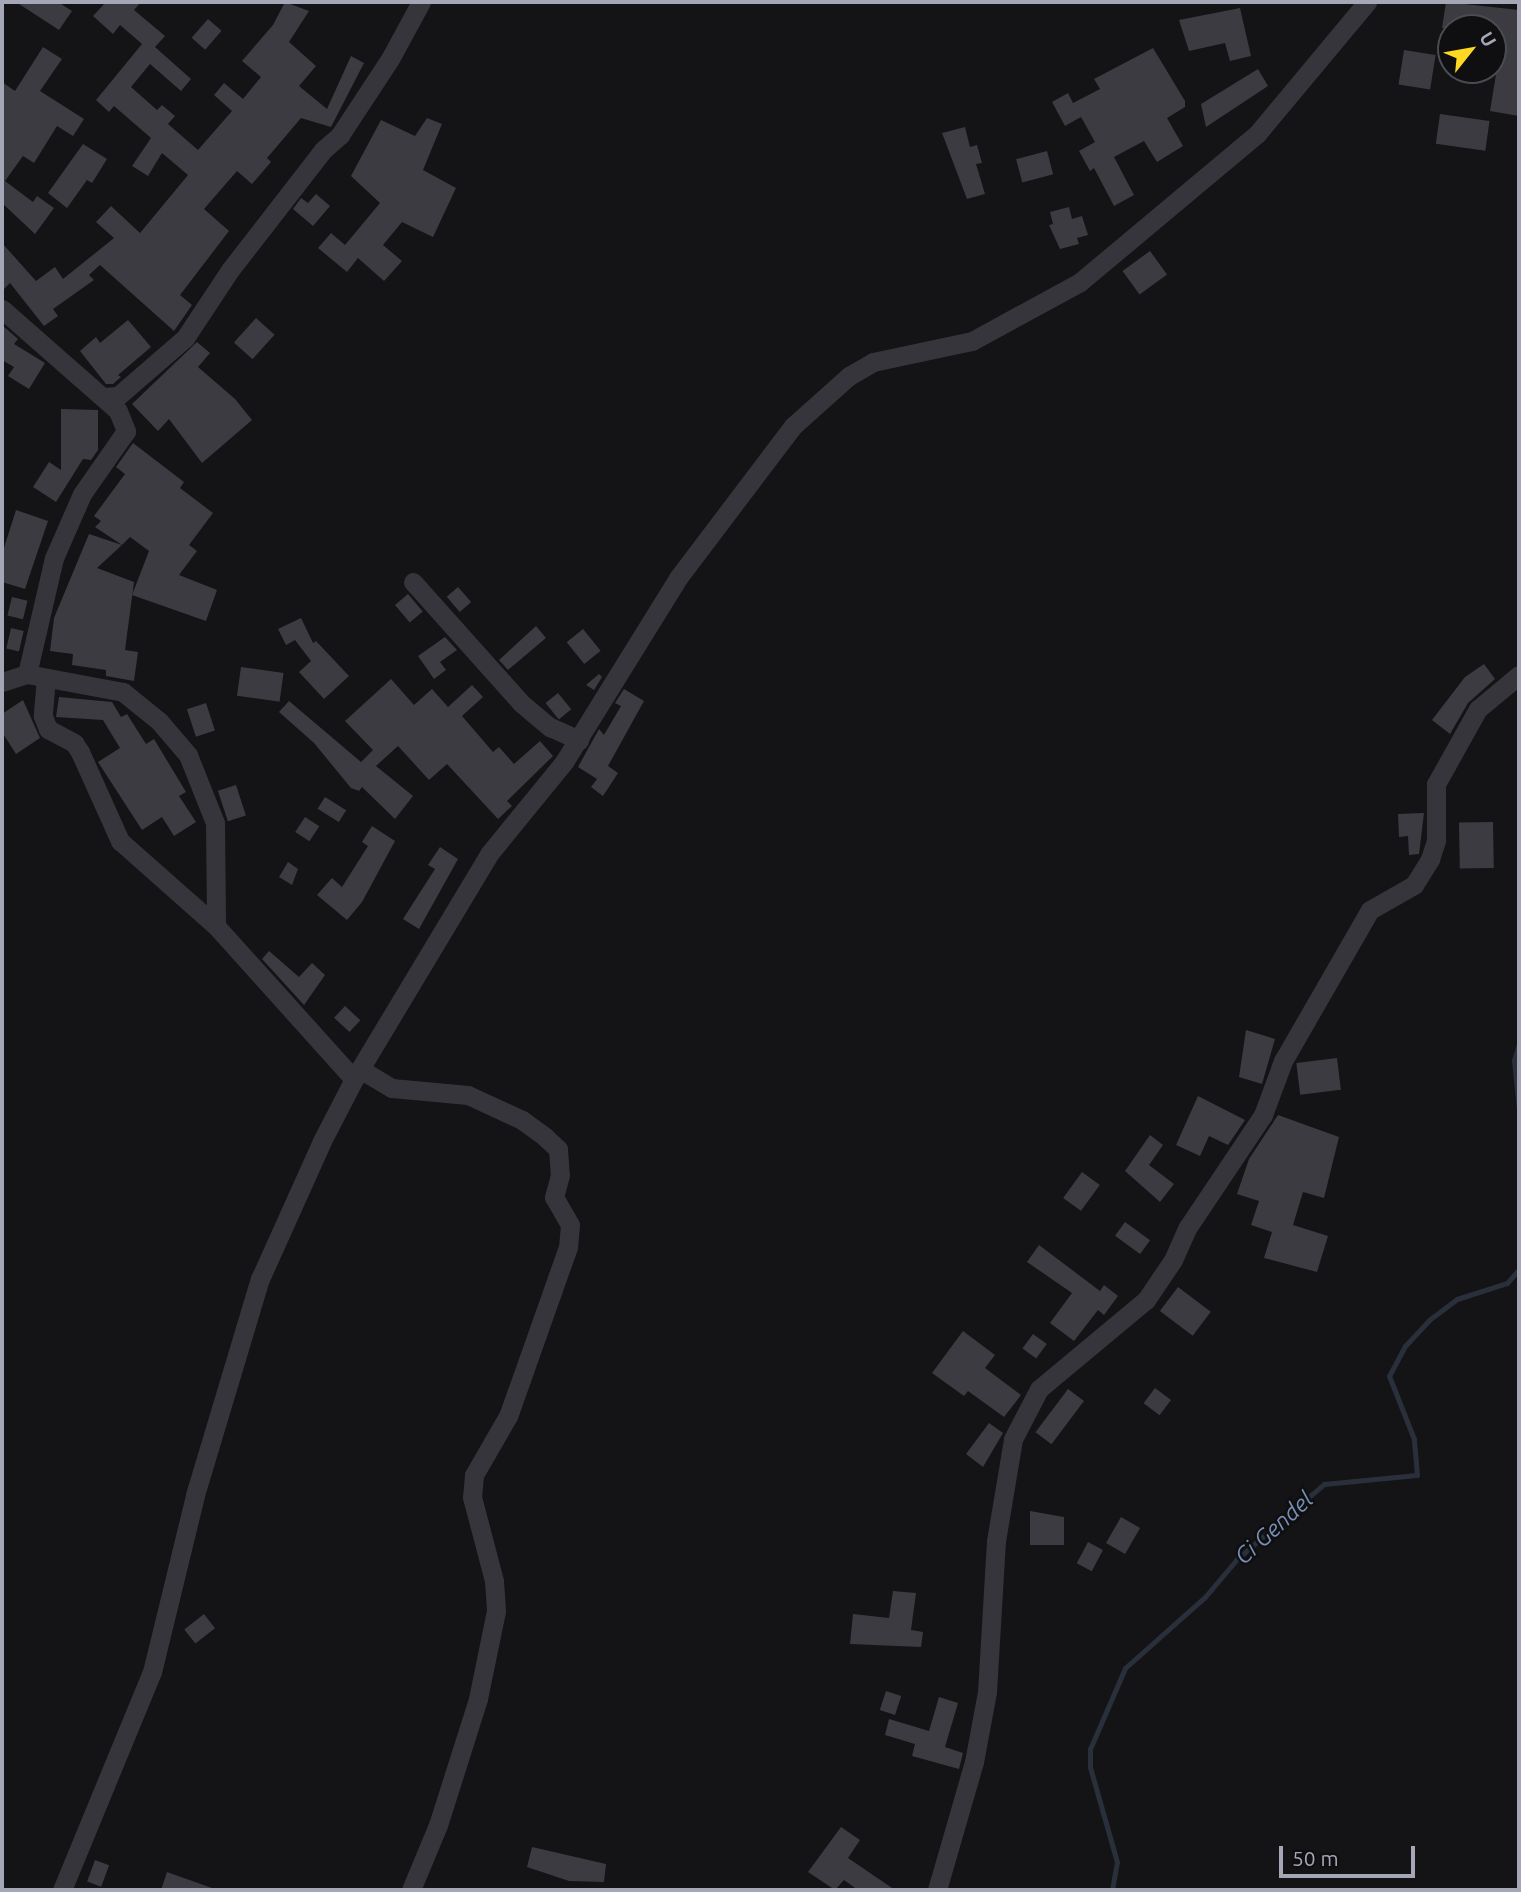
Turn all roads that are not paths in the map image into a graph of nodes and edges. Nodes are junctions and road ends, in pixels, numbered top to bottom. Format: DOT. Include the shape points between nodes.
graph roads {
  1 [pos="421,2"];
  2 [pos="1367,2"];
  3 [pos="2,309"];
  4 [pos="103,397"];
  5 [pos="413,582"];
  6 [pos="36,676"];
  7 [pos="1519,676"];
  8 [pos="2,682"];
  9 [pos="579,740"];
  10 [pos="216,926"];
  11 [pos="357,1074"];
  12 [pos="62,1890"];
  13 [pos="411,1890"];
  14 [pos="937,1890"];
  1 -- 4 [label="street" via="340,135 323,150 230,270 185,338 118,396"];
  2 -- 9 [label="street" via="1257,134 1080,282 972,341 873,362 849,376 793,426 678,578"];
  3 -- 4 [label="street"];
  4 -- 6 [label="street" via="118,411 126,431 82,494 54,558"];
  5 -- 9 [label="street" via="521,703 550,727"];
  6 -- 8 [label="street"];
  6 -- 10 [label="street" via="48,729 74,743 80,752 120,841"];
  6 -- 10 [label="street" via="123,692 159,722 188,755 215,823"];
  7 -- 14 [label="street" via="1478,709 1436,784 1436,839 1430,859 1414,885 1370,910 1283,1061 1263,1115 1188,1227 1173,1260 1146,1300 1039,1389 1013,1438 996,1541 987,1692 974,1762"];
  9 -- 11 [label="street" via="489,853"];
  10 -- 11 [label="street"];
  11 -- 12 [label="street" via="260,1279 195,1495 152,1672"];
  11 -- 13 [label="street" via="392,1088 468,1095 522,1119 558,1149 560,1175 554,1197 570,1225 568,1247 508,1416 474,1475 472,1497 494,1581 496,1611 478,1699 438,1825"];
}
